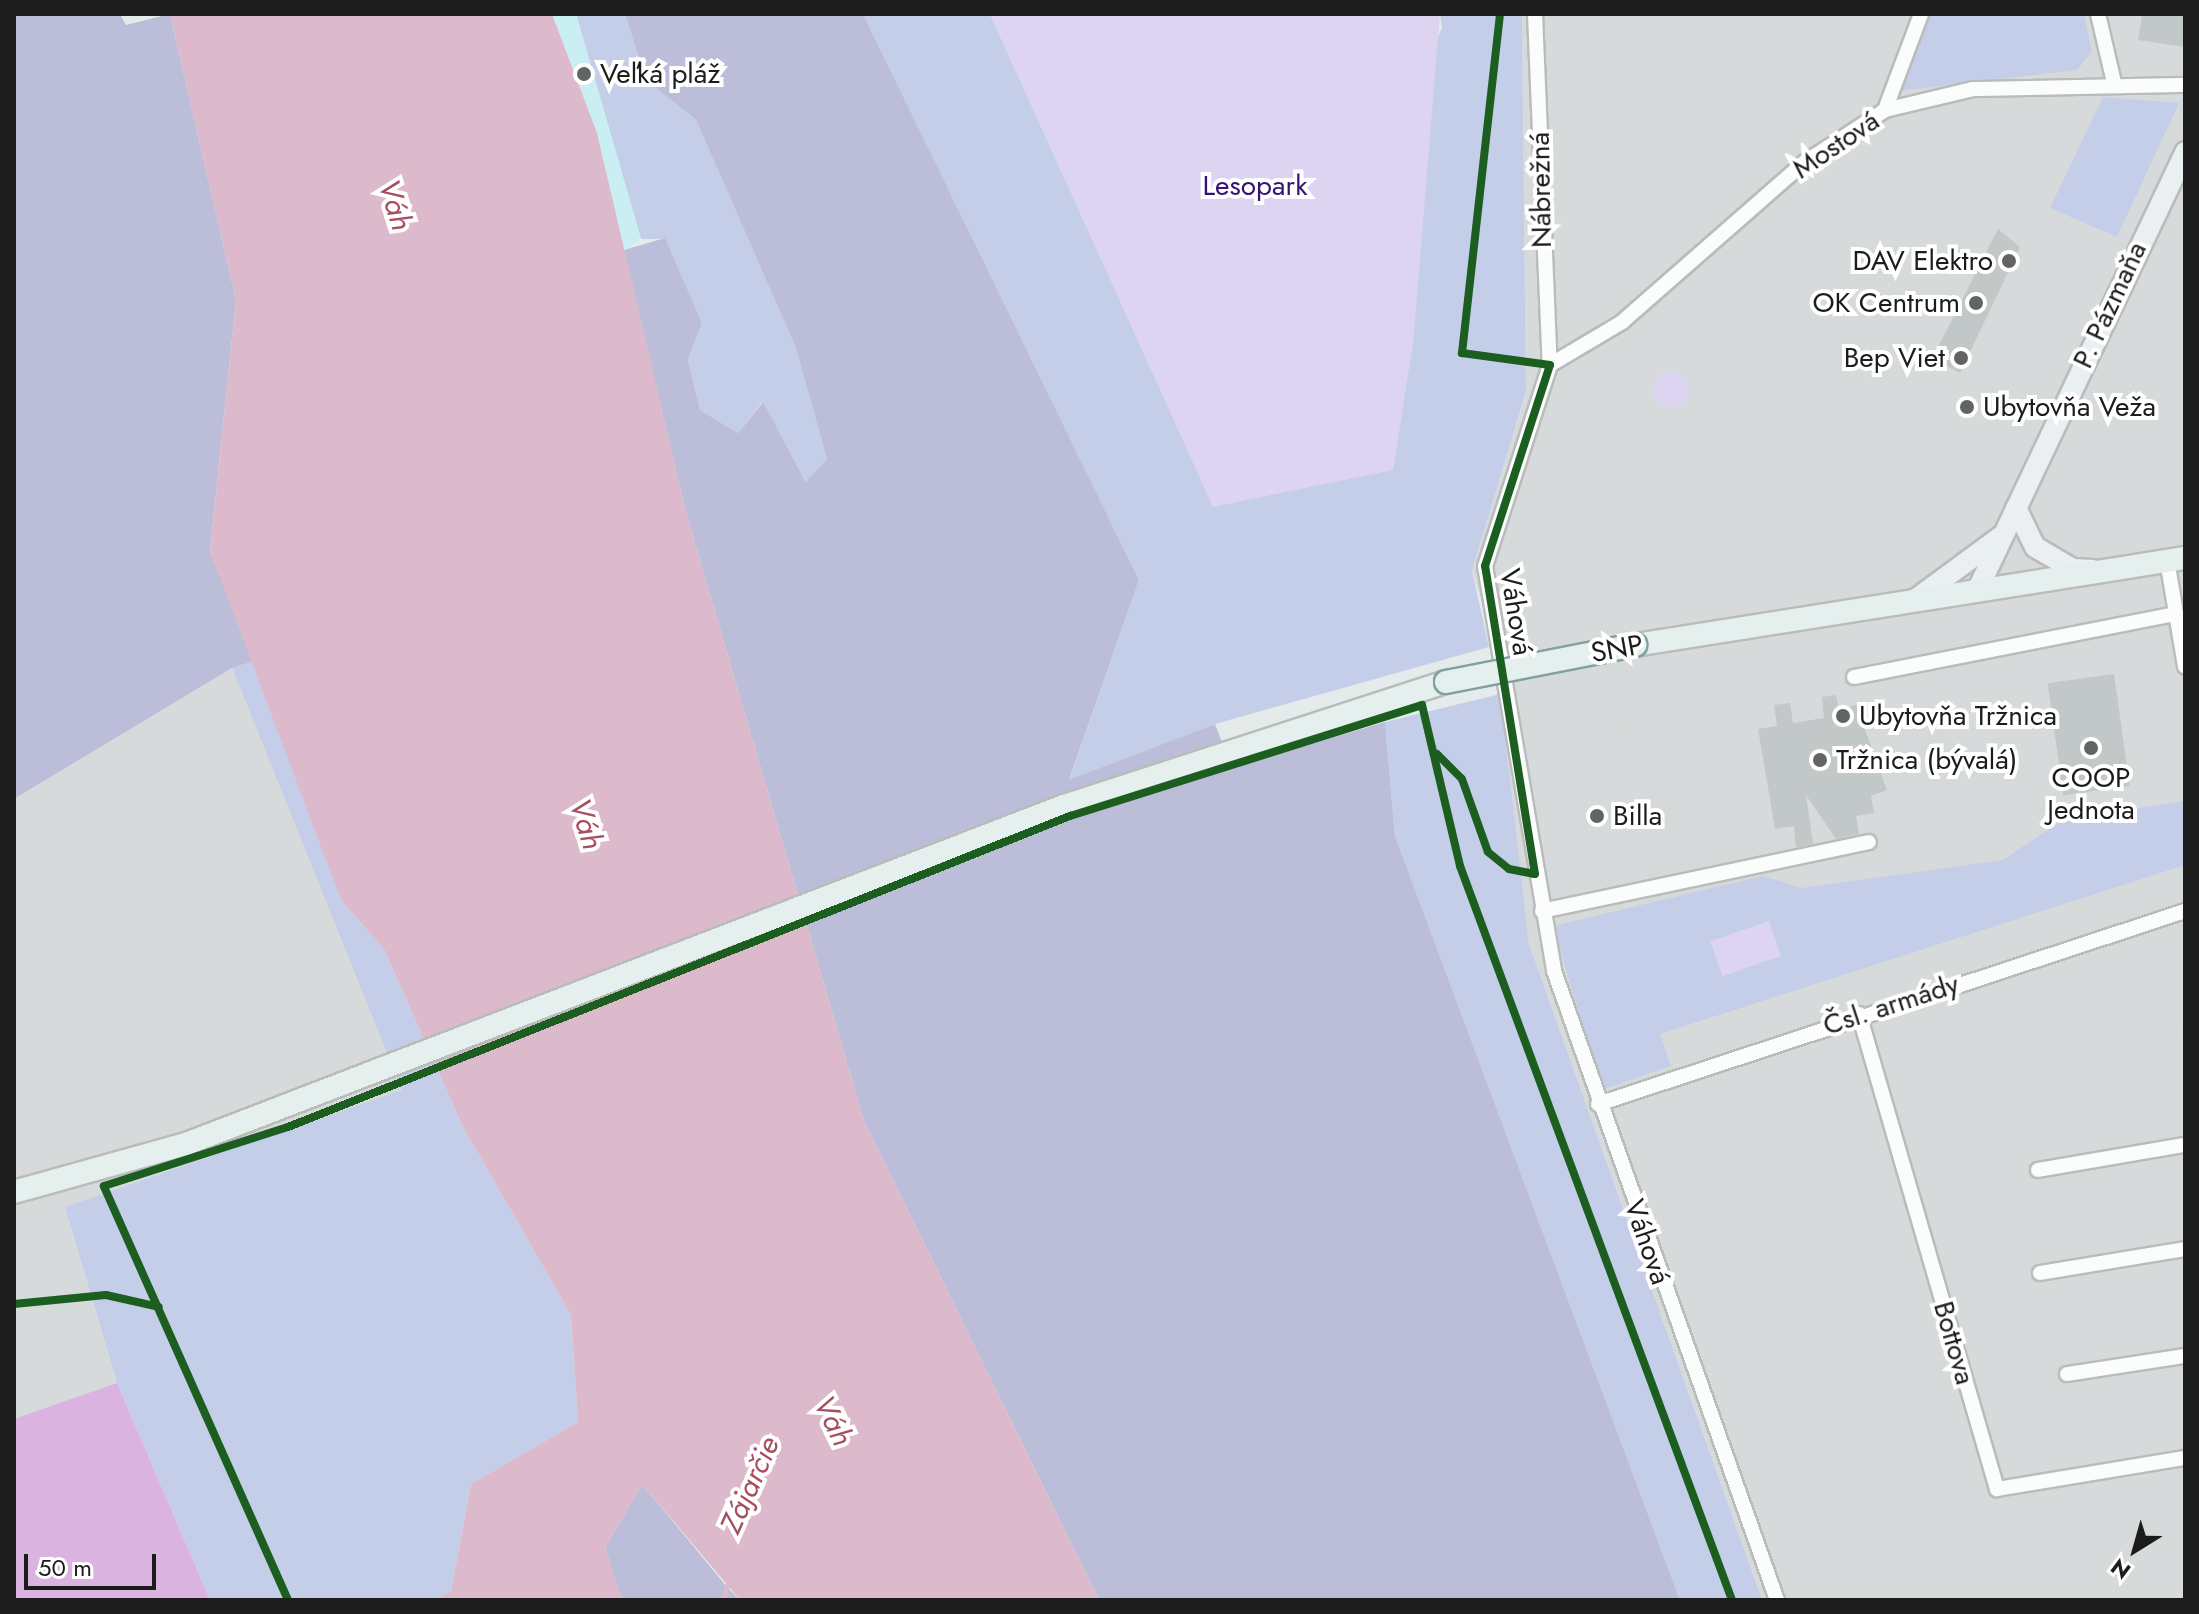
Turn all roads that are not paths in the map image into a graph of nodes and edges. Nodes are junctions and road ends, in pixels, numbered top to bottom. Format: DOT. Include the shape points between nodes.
graph roads {
  1 [pos="1535,14"];
  2 [pos="1921,14"];
  3 [pos="2098,14"];
  4 [pos="2114,83"];
  5 [pos="2185,85"];
  6 [pos="1885,110"];
  7 [pos="2185,152"];
  8 [pos="1550,365"];
  9 [pos="2016,508"];
  10 [pos="2004,535"];
  11 [pos="2176,559"];
  12 [pos="2105,571"];
  13 [pos="1977,591"];
  14 [pos="1916,599"];
  15 [pos="2176,614"];
  16 [pos="2185,666"];
  17 [pos="1854,677"];
  18 [pos="1869,842"];
  19 [pos="1542,911"];
  20 [pos="2185,911"];
  21 [pos="1859,1014"];
  22 [pos="1598,1104"];
  23 [pos="2185,1145"];
  24 [pos="2038,1170"];
  25 [pos="14,1192"];
  26 [pos="2185,1249"];
  27 [pos="2040,1273"];
  28 [pos="2185,1356"];
  29 [pos="2067,1374"];
  30 [pos="2185,1458"];
  31 [pos="1777,1600"];
  1 -- 8 [label="street, Nábrežná"];
  2 -- 6 [label="street"];
  3 -- 4 [label="street"];
  4 -- 5 [label="street, Mostová"];
  4 -- 6 [label="street, Mostová" via="1973,89"];
  6 -- 8 [label="street, Mostová" via="1805,162 1622,322"];
  7 -- 9 [label="main road, P. Pázmaňa"];
  8 -- 19 [label="street, Váhová" via="1485,566"];
  9 -- 10 [label="main road, P. Pázmaňa"];
  9 -- 12 [label="main road" via="2043,553 2073,569"];
  10 -- 13 [label="main road, P. Pázmaňa"];
  10 -- 14 [label="main road"];
  11 -- 12 [label="main road, SNP"];
  11 -- 15 [label="street"];
  12 -- 13 [label="main road, SNP"];
  13 -- 14 [label="main road, SNP"];
  14 -- 25 [label="main road, SNP, bridge" via="1446,682 1064,806 280,1110"];
  15 -- 16 [label="street"];
  15 -- 17 [label="street"];
  18 -- 19 [label="street"];
  19 -- 22 [label="street, Váhová"];
  20 -- 21 [label="street, Čsl. armády"];
  21 -- 22 [label="street, Čsl. armády"];
  21 -- 30 [label="street, Bottova" via="1997,1489"];
  22 -- 31 [label="street, Váhová"];
  23 -- 24 [label="street"];
  26 -- 27 [label="street"];
  28 -- 29 [label="street"];
}
